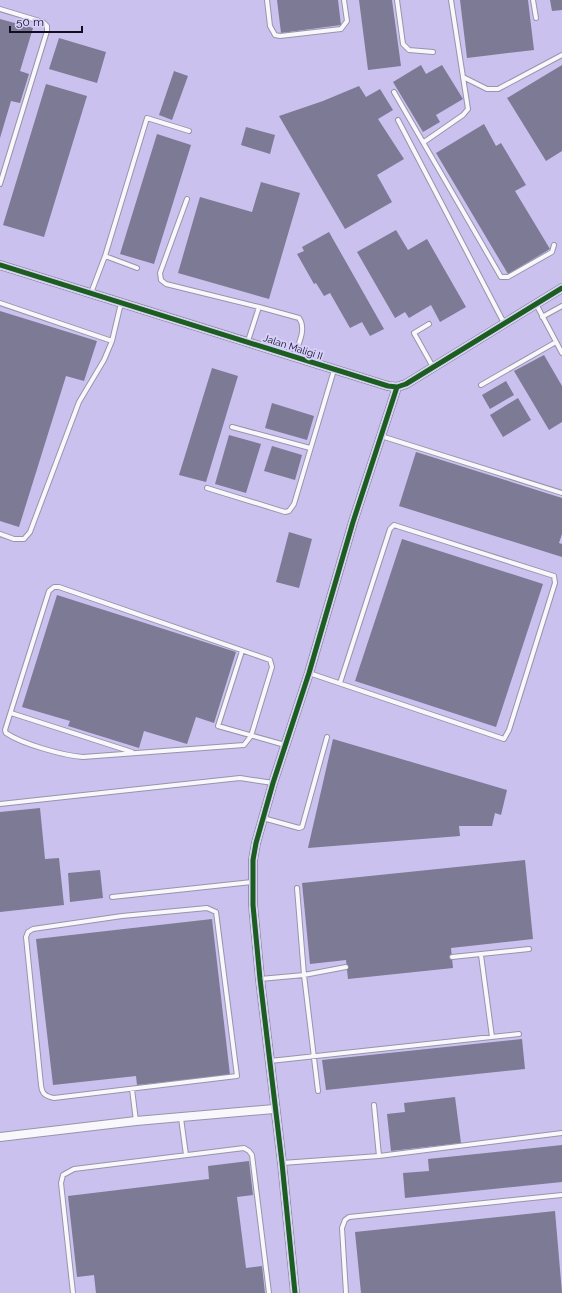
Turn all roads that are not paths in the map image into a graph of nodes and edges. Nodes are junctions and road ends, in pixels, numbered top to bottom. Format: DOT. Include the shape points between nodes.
graph roads {
  1 [pos="267,0"];
  2 [pos="344,0"];
  3 [pos="397,0"];
  4 [pos="451,0"];
  5 [pos="533,0"];
  6 [pos="0,9"];
  7 [pos="536,18"];
  8 [pos="433,52"];
  9 [pos="562,55"];
  10 [pos="463,77"];
  11 [pos="394,92"];
  12 [pos="398,120"];
  13 [pos="189,131"];
  14 [pos="424,142"];
  15 [pos="0,184"];
  16 [pos="187,199"];
  17 [pos="554,245"];
  18 [pos="105,256"];
  19 [pos="0,265"];
  20 [pos="137,268"];
  21 [pos="562,288"];
  22 [pos="91,293"];
  23 [pos="121,302"];
  24 [pos="0,303"];
  25 [pos="535,304"];
  26 [pos="562,306"];
  27 [pos="260,307"];
  28 [pos="542,317"];
  29 [pos="504,323"];
  30 [pos="429,324"];
  31 [pos="112,341"];
  32 [pos="248,341"];
  33 [pos="556,342"];
  34 [pos="562,353"];
  35 [pos="294,356"];
  36 [pos="433,367"];
  37 [pos="334,370"];
  38 [pos="481,384"];
  39 [pos="397,387"];
  40 [pos="232,426"];
  41 [pos="380,436"];
  42 [pos="310,448"];
  43 [pos="207,488"];
  44 [pos="562,493"];
  45 [pos="0,534"];
  46 [pos="242,650"];
  47 [pos="308,673"];
  48 [pos="340,683"];
  49 [pos="11,713"];
  50 [pos="251,736"];
  51 [pos="328,737"];
  52 [pos="285,745"];
  53 [pos="134,752"];
  54 [pos="273,783"];
  55 [pos="0,804"];
  56 [pos="263,818"];
  57 [pos="252,882"];
  58 [pos="297,888"];
  59 [pos="112,897"];
  60 [pos="529,950"];
  61 [pos="481,955"];
  62 [pos="452,957"];
  63 [pos="346,967"];
  64 [pos="304,975"];
  65 [pos="260,979"];
  66 [pos="519,1034"];
  67 [pos="492,1037"];
  68 [pos="314,1058"];
  69 [pos="270,1061"];
  70 [pos="132,1089"];
  71 [pos="318,1091"];
  72 [pos="374,1105"];
  73 [pos="274,1109"];
  74 [pos="181,1118"];
  75 [pos="136,1121"];
  76 [pos="562,1133"];
  77 [pos="0,1136"];
  78 [pos="186,1155"];
  79 [pos="379,1156"];
  80 [pos="282,1163"];
  81 [pos="562,1195"];
  82 [pos="73,1293"];
  83 [pos="269,1293"];
  84 [pos="295,1293"];
  85 [pos="346,1293"];
  1 -- 2 [label="lane" via="272,31 275,35 285,36 341,29 347,21"];
  3 -- 8 [label="lane" via="403,44 409,50"];
  4 -- 10 [label="lane"];
  5 -- 7 [label="lane"];
  6 -- 15 [label="lane" via="43,22 47,26"];
  9 -- 10 [label="lane" via="498,89 487,89"];
  10 -- 14 [label="lane" via="468,109"];
  11 -- 14 [label="lane"];
  12 -- 29 [label="lane"];
  13 -- 18 [label="lane" via="147,118"];
  14 -- 17 [label="lane" via="501,277 508,277 552,252"];
  16 -- 27 [label="lane" via="160,273 162,280 166,284"];
  18 -- 20 [label="lane"];
  18 -- 22 [label="lane"];
  19 -- 22 [label="street, Jalan Maligi II"];
  21 -- 25 [label="street"];
  22 -- 23 [label="street, Jalan Maligi II"];
  23 -- 31 [label="lane"];
  23 -- 32 [label="street, Jalan Maligi II"];
  24 -- 31 [label="lane"];
  25 -- 28 [label="lane"];
  25 -- 29 [label="street"];
  26 -- 28 [label="lane"];
  27 -- 32 [label="lane"];
  27 -- 35 [label="lane" via="299,318 302,322 302,332"];
  28 -- 33 [label="lane"];
  29 -- 36 [label="street"];
  30 -- 36 [label="lane" via="414,333"];
  31 -- 45 [label="lane" via="104,360 79,402 30,532 24,539 14,539"];
  32 -- 35 [label="street, Jalan Maligi II"];
  33 -- 34 [label="lane"];
  33 -- 38 [label="lane"];
  35 -- 37 [label="street, Jalan Maligi II"];
  36 -- 39 [label="street"];
  37 -- 39 [label="street, Jalan Maligi II"];
  37 -- 42 [label="lane"];
  39 -- 41 [label="street"];
  40 -- 42 [label="lane"];
  41 -- 44 [label="lane"];
  41 -- 47 [label="street"];
  42 -- 43 [label="lane" via="294,504 289,512"];
  46 -- 49 [label="lane" via="54,587 49,591"];
  46 -- 50 [label="lane" via="268,659 272,665"];
  46 -- 50 [label="lane" via="218,726"];
  47 -- 48 [label="lane"];
  47 -- 52 [label="street"];
  48 -- 48 [label="lane" via="390,529 394,524 554,576 555,583 504,739"];
  49 -- 53 [label="lane"];
  49 -- 53 [label="lane" via="6,733 60,753 84,757"];
  50 -- 52 [label="lane"];
  50 -- 53 [label="lane" via="244,745 236,747"];
  51 -- 56 [label="lane" via="302,827"];
  52 -- 54 [label="street"];
  54 -- 55 [label="lane" via="249,778 232,778"];
  54 -- 56 [label="street"];
  56 -- 57 [label="street" via="256,843"];
  57 -- 59 [label="lane"];
  57 -- 65 [label="street"];
  58 -- 64 [label="lane"];
  60 -- 61 [label="lane"];
  61 -- 62 [label="lane"];
  61 -- 67 [label="lane"];
  63 -- 64 [label="lane"];
  64 -- 65 [label="lane"];
  64 -- 68 [label="lane"];
  65 -- 69 [label="street"];
  66 -- 67 [label="lane"];
  67 -- 68 [label="lane"];
  68 -- 69 [label="lane"];
  68 -- 71 [label="lane"];
  69 -- 73 [label="street"];
  70 -- 70 [label="lane" via="237,1076 216,912 212,909 122,916 28,932 26,937 42,1091 46,1096 54,1098"];
  70 -- 75 [label="lane"];
  72 -- 79 [label="lane"];
  73 -- 74 [label="street"];
  73 -- 80 [label="street"];
  74 -- 75 [label="street"];
  74 -- 78 [label="lane"];
  75 -- 77 [label="street"];
  76 -- 79 [label="lane"];
  78 -- 82 [label="lane" via="74,1169 63,1175 61,1183"];
  78 -- 83 [label="lane" via="244,1148 252,1155"];
  79 -- 80 [label="lane"];
  80 -- 84 [label="street"];
  81 -- 85 [label="lane" via="349,1217 342,1228"];
}
